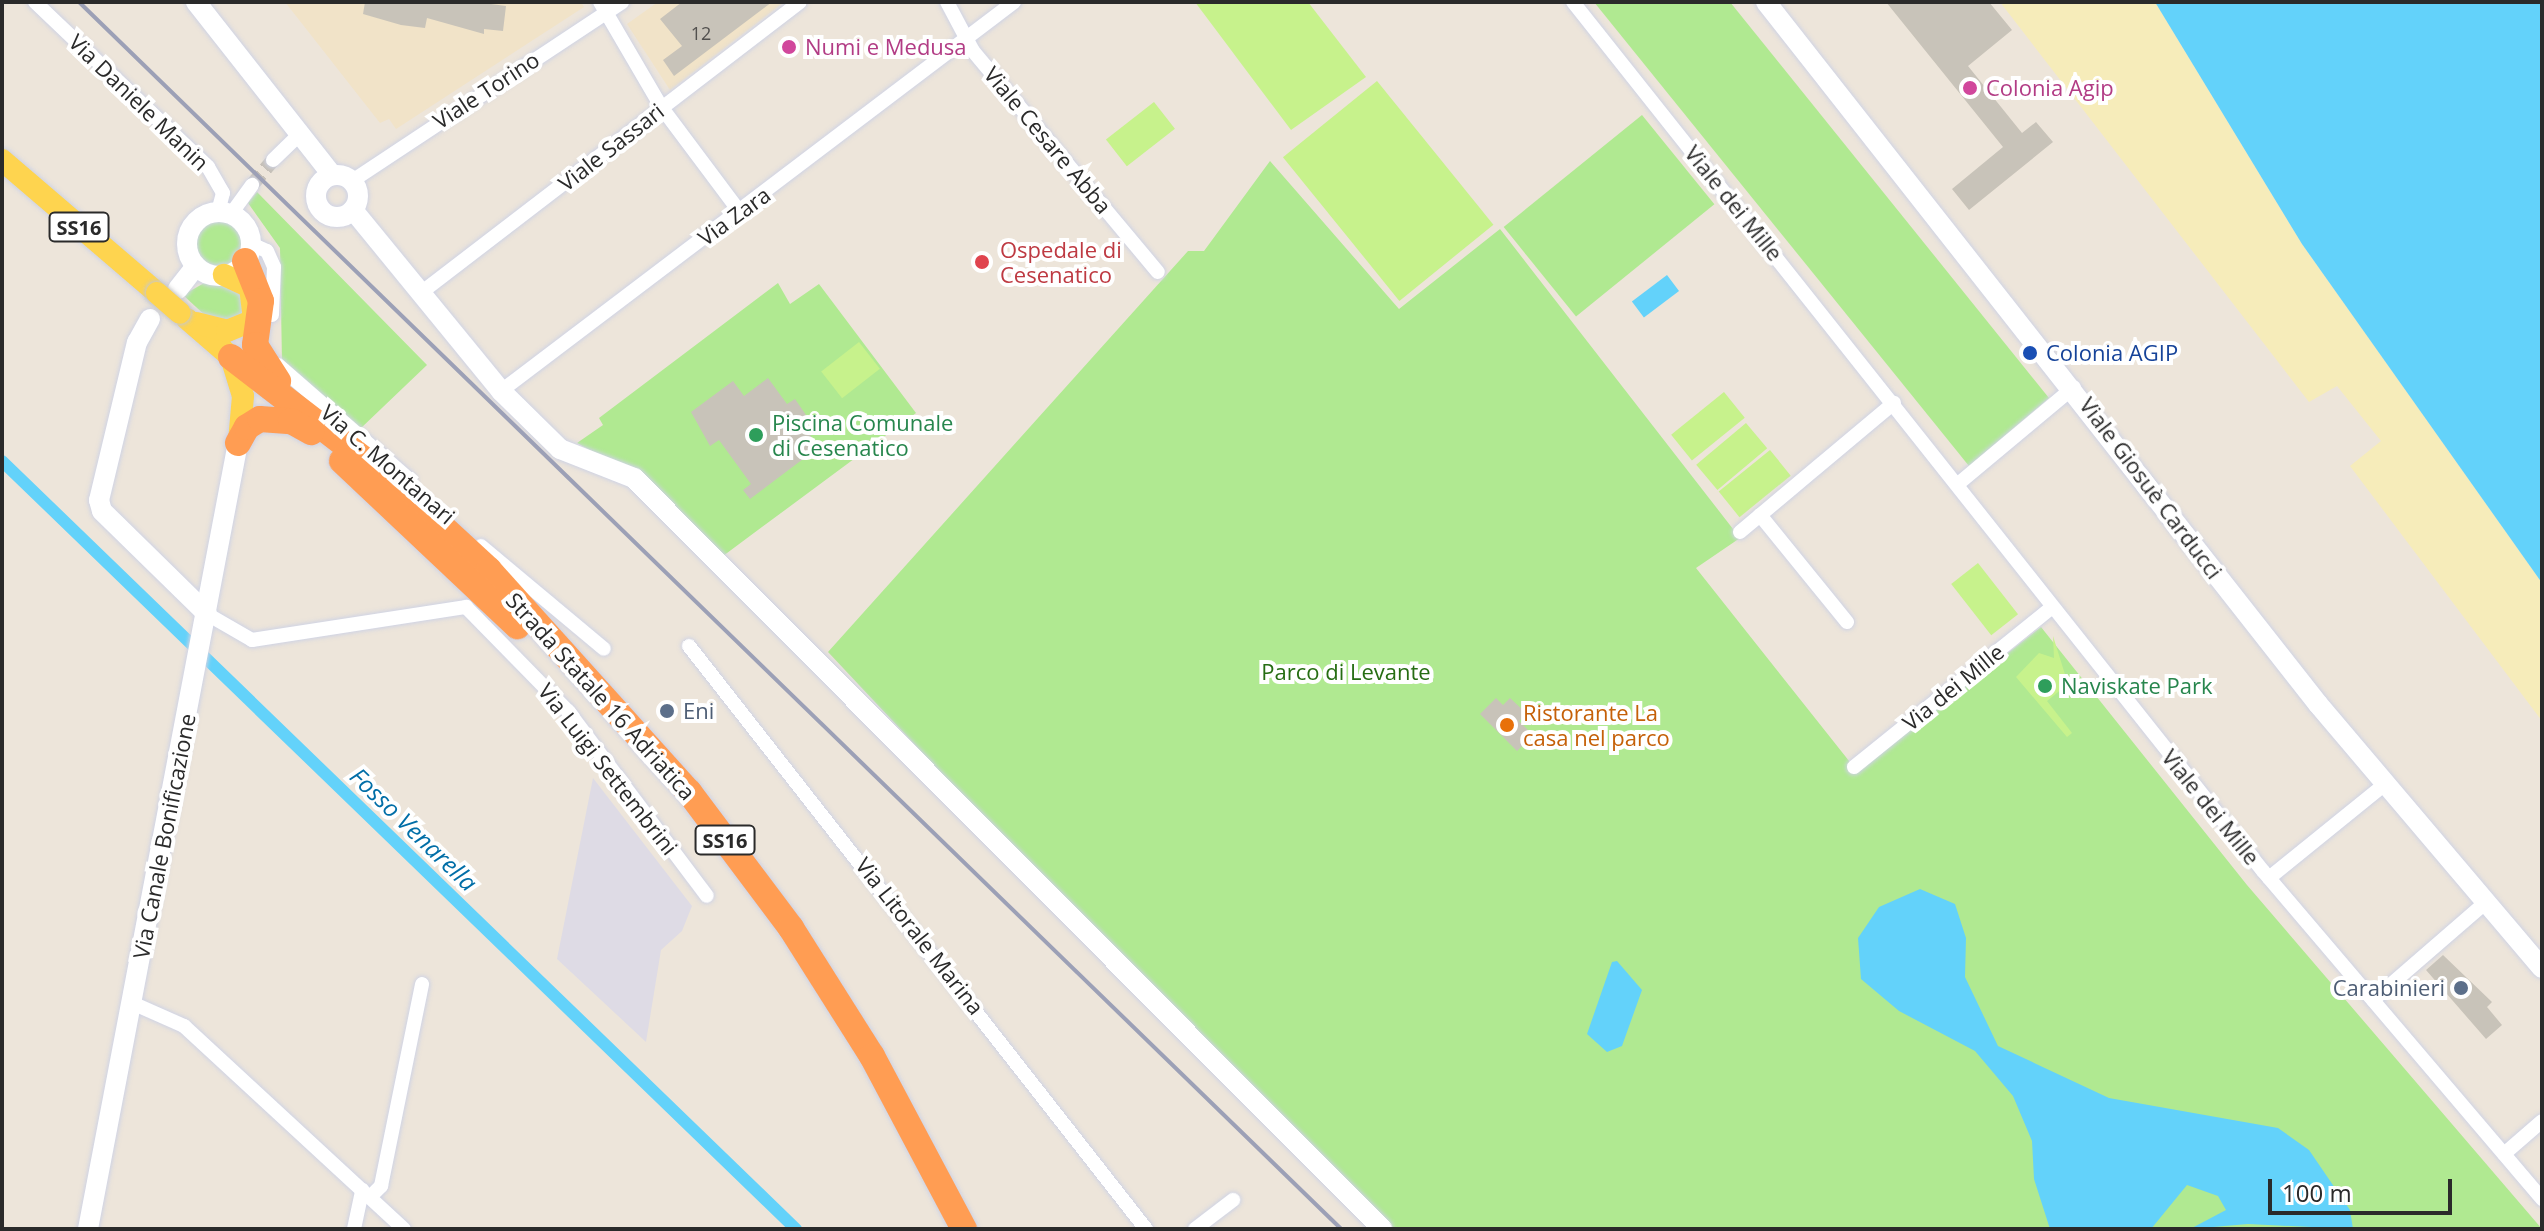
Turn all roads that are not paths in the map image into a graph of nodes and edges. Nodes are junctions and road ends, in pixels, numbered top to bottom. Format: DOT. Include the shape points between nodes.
graph roads {
  1 [pos="35,2"];
  2 [pos="196,2"];
  3 [pos="622,2"];
  4 [pos="800,2"];
  5 [pos="947,2"];
  6 [pos="1014,2"];
  7 [pos="1573,2"];
  8 [pos="1766,2"];
  9 [pos="604,7"];
  10 [pos="965,39"];
  11 [pos="260,83"];
  12 [pos="662,108"];
  13 [pos="295,139"];
  14 [pos="2,160"];
  15 [pos="273,160"];
  16 [pos="327,178"];
  17 [pos="352,181"];
  18 [pos="252,185"];
  19 [pos="353,210"];
  20 [pos="739,211"];
  21 [pos="225,213"];
  22 [pos="240,260"];
  23 [pos="196,266"];
  24 [pos="1158,272"];
  25 [pos="167,291"];
  26 [pos="422,292"];
  27 [pos="184,316"];
  28 [pos="150,319"];
  29 [pos="231,357"];
  30 [pos="2074,387"];
  31 [pos="501,391"];
  32 [pos="1894,403"];
  33 [pos="320,432"];
  34 [pos="238,443"];
  35 [pos="1958,484"];
  36 [pos="1760,515"];
  37 [pos="1740,532"];
  38 [pos="2052,607"];
  39 [pos="207,617"];
  40 [pos="1847,622"];
  41 [pos="689,646"];
  42 [pos="604,649"];
  43 [pos="1854,767"];
  44 [pos="2384,785"];
  45 [pos="2269,878"];
  46 [pos="707,896"];
  47 [pos="2485,903"];
  48 [pos="2542,968"];
  49 [pos="422,984"];
  50 [pos="2373,1000"];
  51 [pos="132,1003"];
  52 [pos="2542,1121"];
  53 [pos="2504,1154"];
  54 [pos="366,1194"];
  55 [pos="2542,1199"];
  56 [pos="1233,1200"];
  57 [pos="88,1229"];
  58 [pos="354,1229"];
  59 [pos="404,1229"];
  60 [pos="946,1229"];
  61 [pos="964,1229"];
  62 [pos="1146,1229"];
  63 [pos="1195,1229"];
  64 [pos="1382,1229"];
  1 -- 21 [label="street, Via Daniele Manin" via="208,167 223,193"];
  2 -- 11 [label="street"];
  3 -- 9 [label="street, Viale Torino"];
  4 -- 12 [label="street, Viale Sassari"];
  5 -- 10 [label="street, Viale Cesare Abba"];
  6 -- 10 [label="street, Via Zara"];
  7 -- 32 [label="street, Viale dei Mille"];
  8 -- 30 [label="street, Viale Giosuè Carducci"];
  9 -- 12 [label="street"];
  9 -- 17 [label="street, Viale Torino"];
  10 -- 20 [label="street, Via Zara"];
  10 -- 24 [label="street, Viale Cesare Abba"];
  11 -- 13 [label="street"];
  11 -- 16 [label="street"];
  12 -- 20 [label="street"];
  12 -- 26 [label="street, Viale Sassari"];
  13 -- 15 [label="street"];
  13 -- 16 [label="street"];
  14 -- 25 [label="main road, Strada Statale 16 Adriatica / SS16"];
  16 -- 17 [label="street"];
  16 -- 19 [label="street" via="315,197 324,214 343,217"];
  17 -- 19 [label="street" via="358,192"];
  18 -- 21 [label="street"];
  19 -- 26 [label="street"];
  20 -- 31 [label="street, Via Zara"];
  21 -- 22 [label="street" via="246,226"];
  21 -- 23 [label="street" via="201,217 189,231 187,249"];
  22 -- 23 [label="street"];
  22 -- 27 [label="main road" via="254,320 227,331"];
  22 -- 33 [label="highway" via="261,301 258,356"];
  22 -- 42 [label="street, Via C. Montanari" via="267,251 274,267 269,348 282,370"];
  23 -- 25 [label="street"];
  25 -- 27 [label="main road, Strada Statale 16 Adriatica / SS16, bridge"];
  26 -- 31 [label="street"];
  27 -- 29 [label="main road, Strada Statale 16 Adriatica / SS16"];
  28 -- 39 [label="street, Via Luigi Settembrini" via="137,342 99,500 121,531"];
  29 -- 33 [label="highway, Strada Statale 16 Adriatica / SS16"];
  29 -- 34 [label="main road" via="243,396"];
  30 -- 35 [label="street"];
  30 -- 44 [label="street, Viale Giosuè Carducci"];
  31 -- 64 [label="street" via="560,449 634,478"];
  32 -- 35 [label="street, Viale dei Mille"];
  32 -- 36 [label="street"];
  33 -- 34 [label="highway" via="291,421 260,419 247,427"];
  33 -- 60 [label="highway, Strada Statale 16 Adriatica / SS16" via="516,625 677,803 773,931 855,1058"];
  33 -- 61 [label="highway, Strada Statale 16 Adriatica / SS16" via="489,570 689,792 791,928 872,1056"];
  34 -- 39 [label="street, Via Canale Bonificazione"];
  35 -- 38 [label="street, Viale dei Mille"];
  36 -- 37 [label="street"];
  36 -- 40 [label="street"];
  38 -- 43 [label="street, Via dei Mille"];
  38 -- 45 [label="street, Viale dei Mille"];
  39 -- 46 [label="street, Via Luigi Settembrini" via="252,640 466,607 568,711"];
  39 -- 51 [label="street, Via Canale Bonificazione"];
  41 -- 62 [label="street, Via Litorale Marina"];
  44 -- 45 [label="street"];
  44 -- 47 [label="street, Viale Giosuè Carducci"];
  45 -- 50 [label="street, Viale dei Mille"];
  47 -- 48 [label="street, Viale Giosuè Carducci"];
  47 -- 50 [label="street"];
  49 -- 54 [label="street" via="381,1186"];
  50 -- 53 [label="street, Viale dei Mille"];
  51 -- 54 [label="street" via="184,1026"];
  51 -- 57 [label="street, Via Canale Bonificazione"];
  52 -- 53 [label="street"];
  53 -- 55 [label="street, Viale dei Mille"];
  54 -- 58 [label="street"];
  54 -- 59 [label="street"];
  56 -- 63 [label="street"];
}
